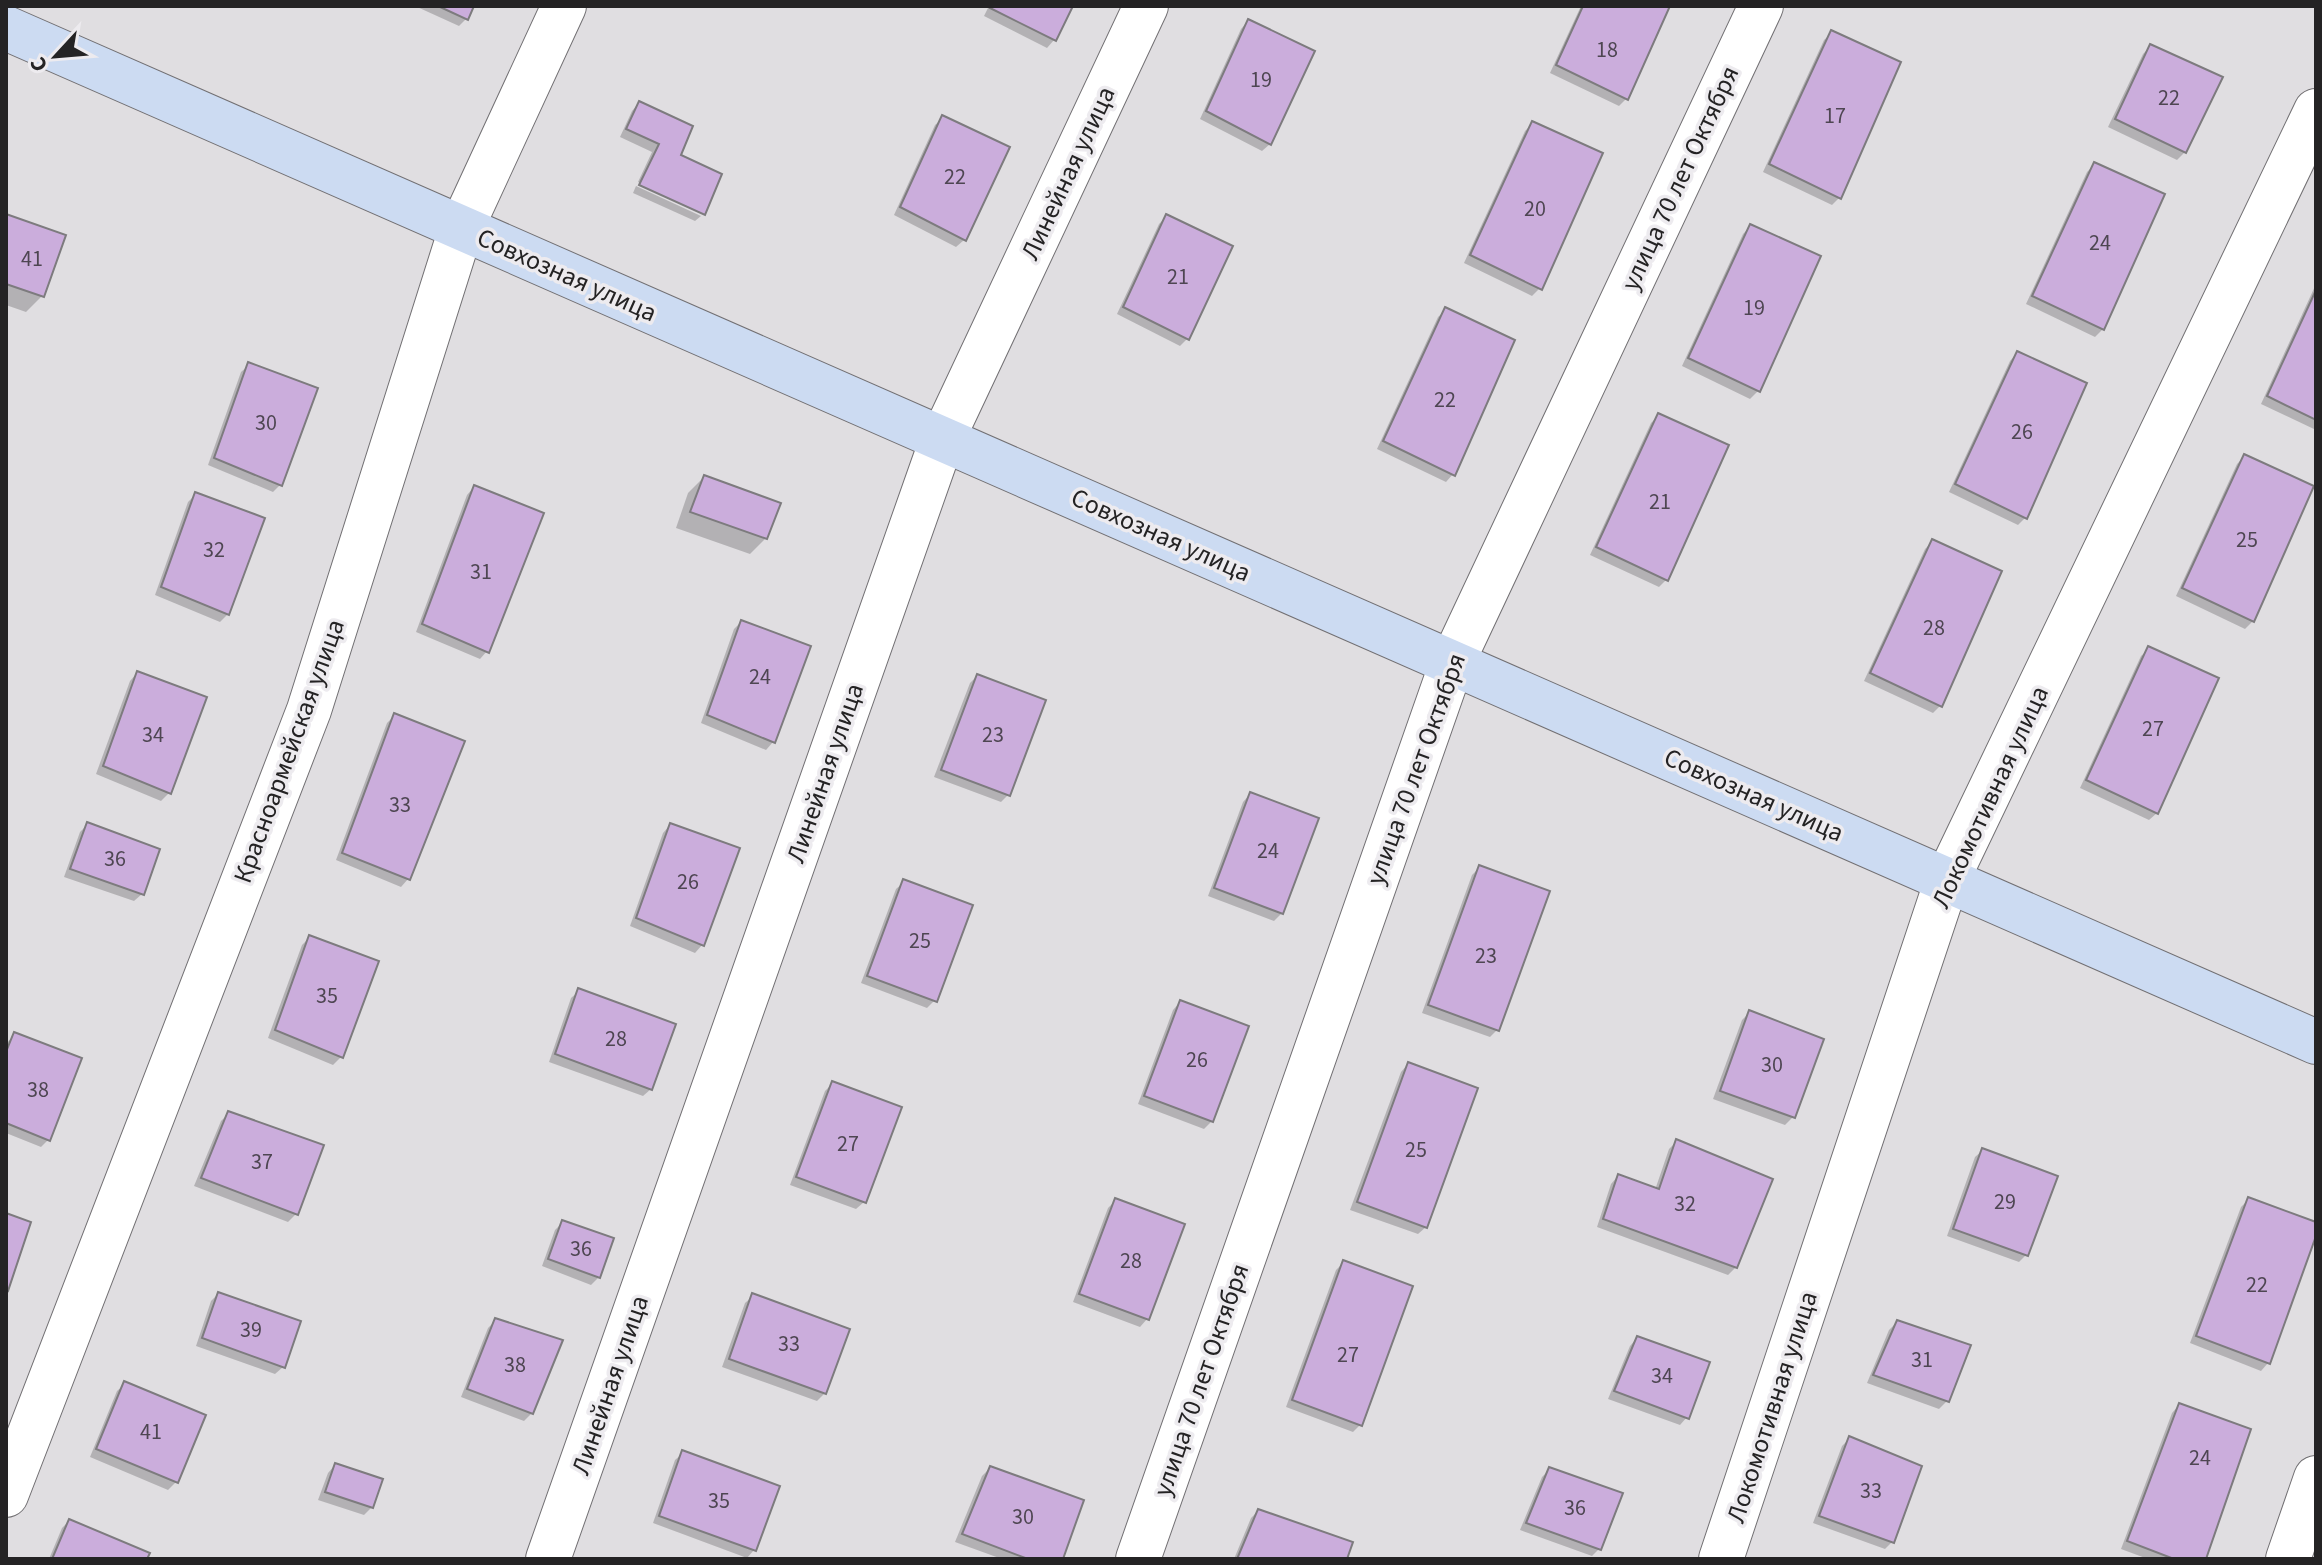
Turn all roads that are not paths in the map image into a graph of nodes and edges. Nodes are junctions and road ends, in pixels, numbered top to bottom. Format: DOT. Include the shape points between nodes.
graph roads {
  1 [pos="564,6"];
  2 [pos="1146,6"];
  3 [pos="1761,6"];
  4 [pos="6,28"];
  5 [pos="2316,111"];
  6 [pos="461,229"];
  7 [pos="942,440"];
  8 [pos="1452,663"];
  9 [pos="1947,880"];
  10 [pos="2316,1042"];
  11 [pos="2316,1478"];
  12 [pos="6,1495"];
  13 [pos="548,1559"];
  14 [pos="1138,1559"];
  15 [pos="1721,1559"];
  16 [pos="2288,1559"];
  1 -- 6 [label="street, Красноармейская улица"];
  2 -- 7 [label="street, Линейная улица"];
  3 -- 8 [label="street, улица 70 лет Октября"];
  4 -- 6 [label="street, Совхозная улица"];
  5 -- 9 [label="street, Локомотивная улица"];
  6 -- 7 [label="street, Совхозная улица"];
  6 -- 12 [label="street, Красноармейская улица" via="309,710"];
  7 -- 8 [label="street, Совхозная улица"];
  7 -- 13 [label="street, Линейная улица"];
  8 -- 9 [label="street, Совхозная улица"];
  8 -- 14 [label="street, улица 70 лет Октября"];
  9 -- 10 [label="street, Совхозная улица"];
  9 -- 15 [label="street, Локомотивная улица"];
  11 -- 16 [label="street"];
}
